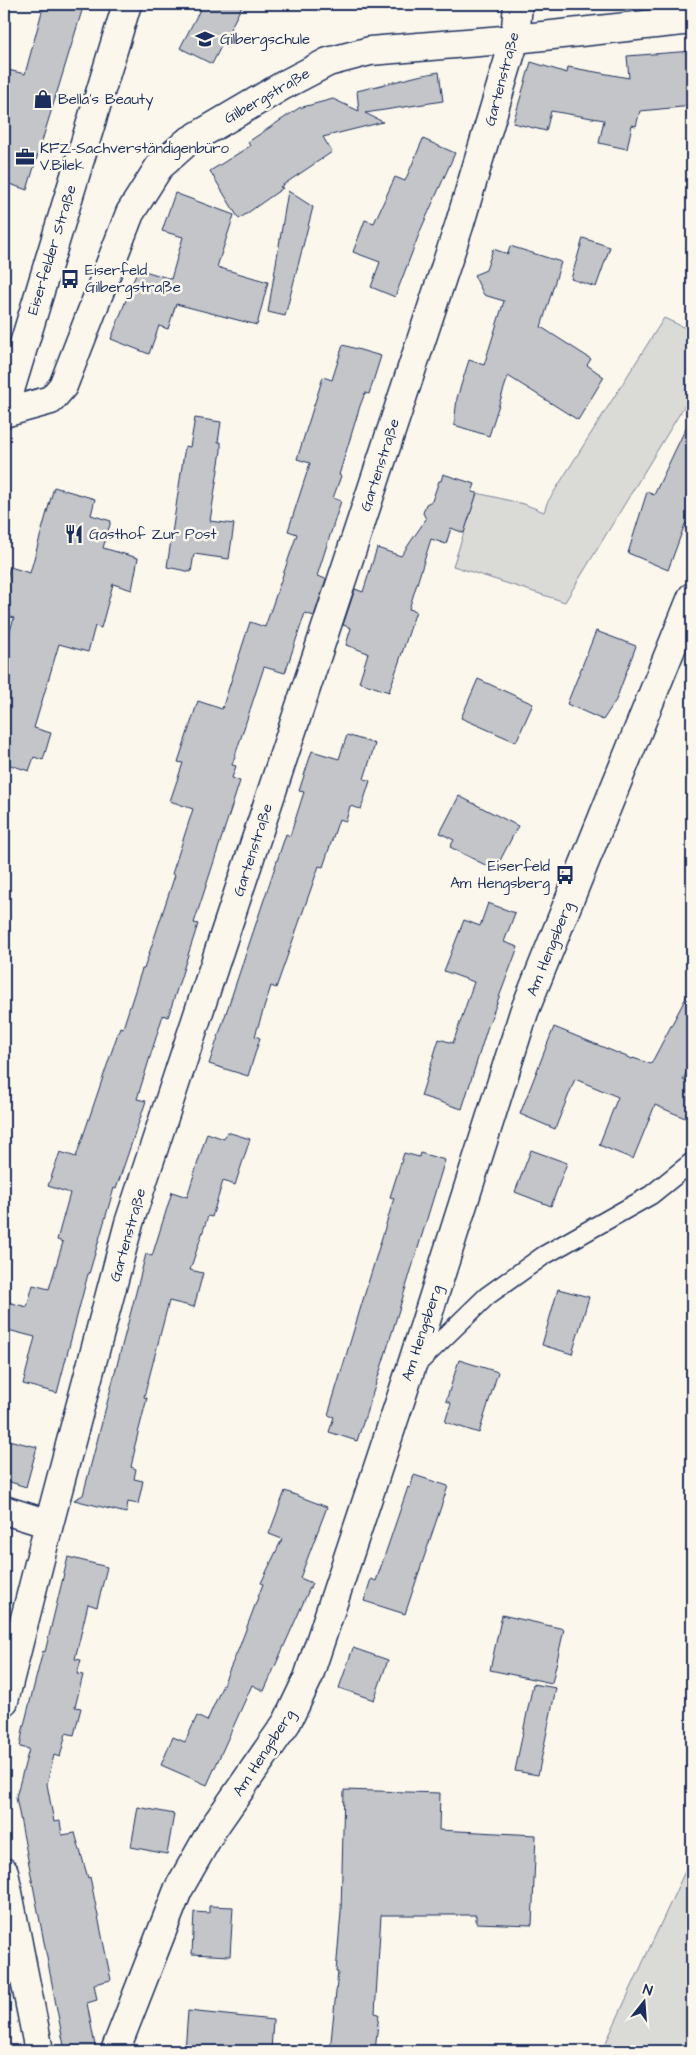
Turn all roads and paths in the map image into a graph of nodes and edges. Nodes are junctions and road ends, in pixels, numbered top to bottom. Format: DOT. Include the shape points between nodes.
graph roads {
  1 [pos="127,4"];
  2 [pos="518,4"];
  3 [pos="692,20"];
  4 [pos="515,39"];
  5 [pos="4,412"];
  6 [pos="692,597"];
  7 [pos="692,1162"];
  8 [pos="410,1371"];
  9 [pos="4,1510"];
  10 [pos="49,1524"];
  11 [pos="4,1701"];
  12 [pos="4,1872"];
  13 [pos="39,2051"];
  14 [pos="115,2051"];
  1 -- 5 [label="street, Eiserfelder Straße"];
  2 -- 4 [label="street, Gartenstraße"];
  3 -- 4 [label="street, Gilbergstraße"];
  4 -- 5 [label="street, Gilbergstraße" via="370,51 328,62 187,142 159,167 130,213 63,386 51,400"];
  4 -- 10 [label="street, Gartenstraße" via="459,226 130,1223"];
  6 -- 8 [label="street, Am Hengsberg" via="524,1012"];
  7 -- 8 [label="lane" via="651,1195 543,1256 487,1296"];
  8 -- 14 [label="street, Am Hengsberg" via="308,1678 287,1722 212,1830 178,1890"];
  9 -- 10 [label="street"];
  10 -- 11 [label="street, Gartenstraße"];
  12 -- 13 [label="street"];
}
